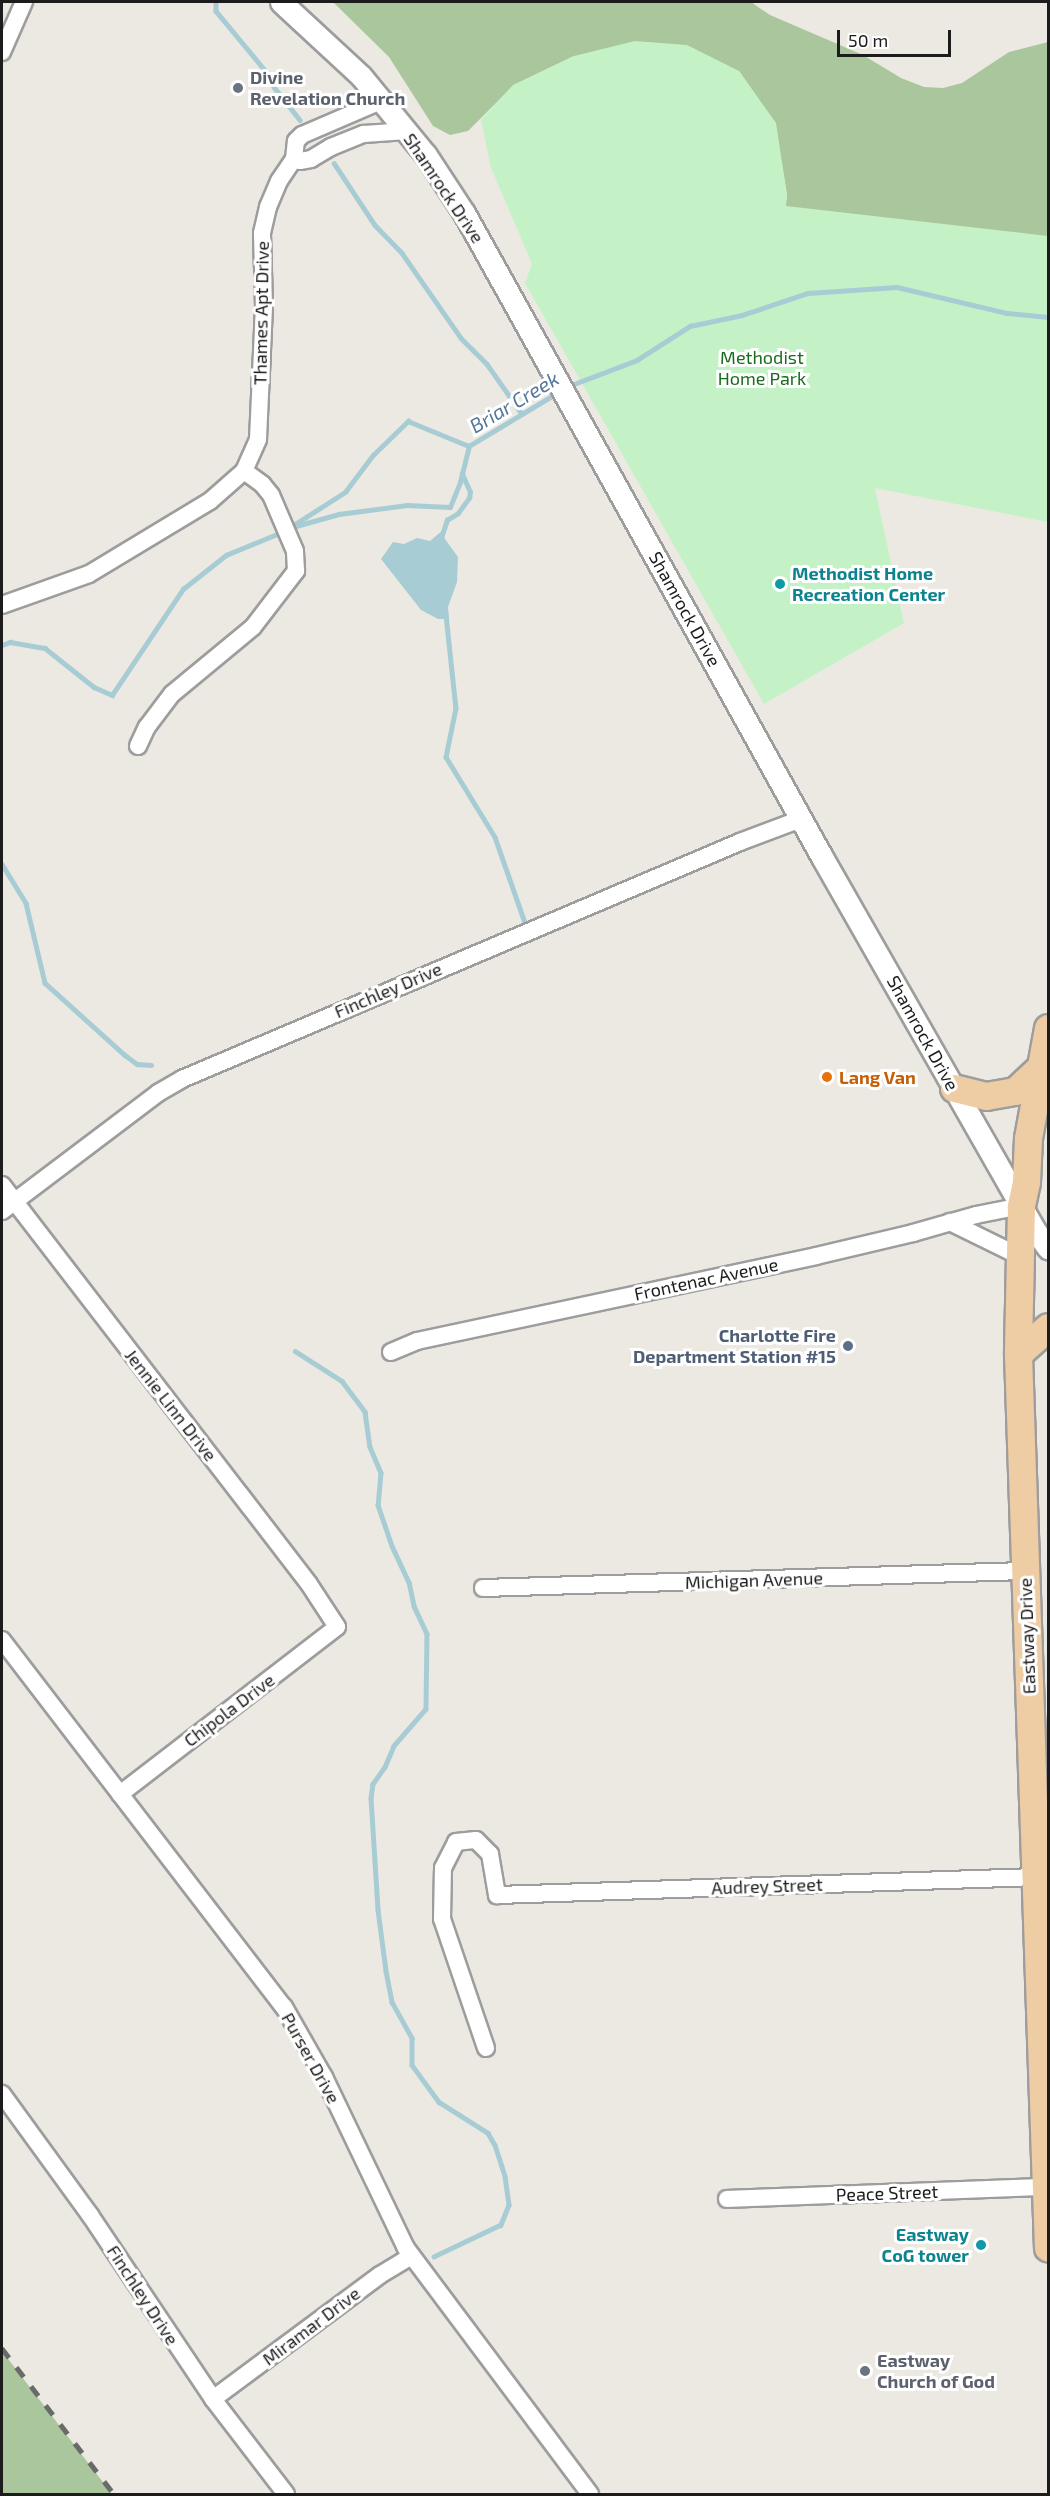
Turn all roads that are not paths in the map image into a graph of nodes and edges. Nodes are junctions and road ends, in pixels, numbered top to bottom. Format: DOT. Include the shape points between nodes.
graph roads {
  1 [pos="24,2"];
  2 [pos="281,2"];
  3 [pos="2,51"];
  4 [pos="381,101"];
  5 [pos="407,131"];
  6 [pos="294,159"];
  7 [pos="243,471"];
  8 [pos="2,605"];
  9 [pos="138,746"];
  10 [pos="801,819"];
  11 [pos="1048,1028"];
  12 [pos="1041,1067"];
  13 [pos="954,1088"];
  14 [pos="2,1185"];
  15 [pos="8,1206"];
  16 [pos="1021,1206"];
  17 [pos="950,1222"];
  18 [pos="1048,1248"];
  19 [pos="1020,1257"];
  20 [pos="1048,1327"];
  21 [pos="391,1352"];
  22 [pos="1018,1354"];
  23 [pos="1025,1571"];
  24 [pos="483,1588"];
  25 [pos="338,1627"];
  26 [pos="2,1640"];
  27 [pos="120,1794"];
  28 [pos="1036,1877"];
  29 [pos="486,2048"];
  30 [pos="2,2094"];
  31 [pos="1046,2187"];
  32 [pos="727,2199"];
  33 [pos="1048,2247"];
  34 [pos="412,2256"];
  35 [pos="213,2399"];
  36 [pos="286,2494"];
  37 [pos="590,2494"];
  1 -- 3 [label="street"];
  2 -- 4 [label="street, Shamrock Drive" via="338,53"];
  4 -- 5 [label="street, Shamrock Drive"];
  4 -- 6 [label="street, Thames Apt Drive" via="302,135 294,148"];
  5 -- 6 [label="street" via="364,134 311,159"];
  5 -- 10 [label="street, Shamrock Drive" via="464,213"];
  6 -- 7 [label="street, Thames Apt Drive" via="279,181 262,232 264,306 258,439"];
  7 -- 8 [label="street, Thames Apt Drive" via="210,501 90,574"];
  7 -- 9 [label="street" via="267,489 297,562 289,582 253,627 172,694"];
  10 -- 13 [label="street, Shamrock Drive"];
  10 -- 15 [label="street, Finchley Drive" via="182,1079"];
  11 -- 12 [label="main road, Eastway Drive"];
  12 -- 13 [label="main road" via="1015,1091 986,1096"];
  12 -- 16 [label="main road, Eastway Drive"];
  13 -- 16 [label="street, Shamrock Drive"];
  14 -- 15 [label="street, Jennie Linn Drive"];
  15 -- 25 [label="street, Jennie Linn Drive" via="309,1584"];
  16 -- 17 [label="street, Frontenac Avenue"];
  16 -- 18 [label="street, Shamrock Drive"];
  16 -- 19 [label="main road, Eastway Drive"];
  17 -- 19 [label="street"];
  17 -- 21 [label="street, Frontenac Avenue" via="816,1256 417,1341"];
  19 -- 22 [label="main road, Eastway Drive"];
  20 -- 22 [label="main road"];
  22 -- 23 [label="main road, Eastway Drive"];
  23 -- 24 [label="street, Michigan Avenue"];
  23 -- 28 [label="main road, Eastway Drive"];
  25 -- 27 [label="street, Chipola Drive"];
  26 -- 27 [label="street, Purser Drive"];
  27 -- 34 [label="street, Purser Drive" via="284,2007 311,2051"];
  28 -- 29 [label="street, Audrey Street" via="497,1895 490,1854 476,1840 456,1842 443,1869 442,1919"];
  28 -- 31 [label="main road, Eastway Drive"];
  30 -- 35 [label="street, Finchley Drive" via="90,2215"];
  31 -- 32 [label="street, Peace Street"];
  31 -- 33 [label="main road, Eastway Drive"];
  34 -- 35 [label="street, Miramar Drive" via="380,2275"];
  34 -- 37 [label="street, Purser Drive"];
  35 -- 36 [label="street, Finchley Drive"];
}
